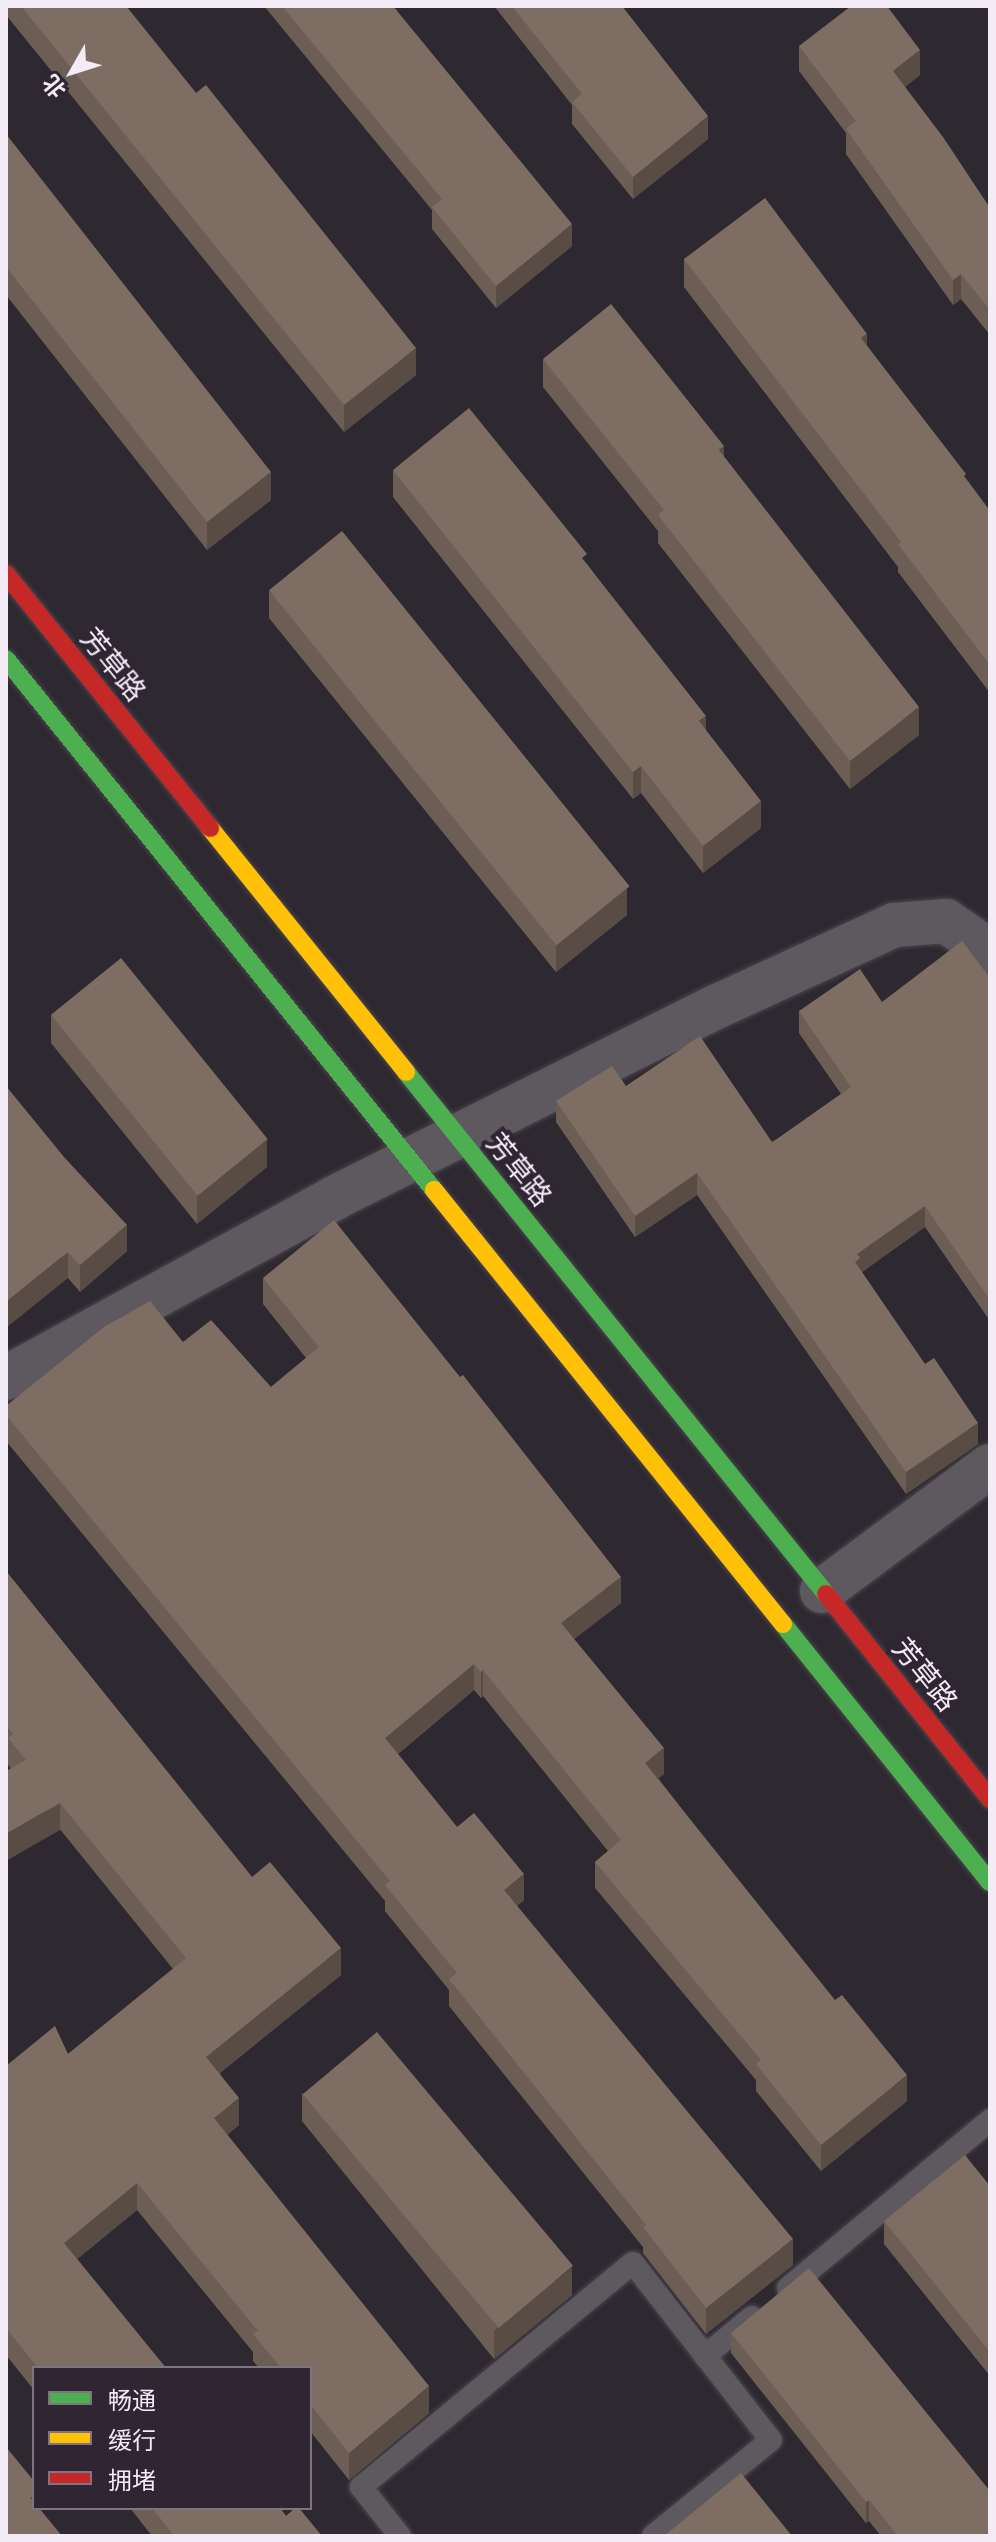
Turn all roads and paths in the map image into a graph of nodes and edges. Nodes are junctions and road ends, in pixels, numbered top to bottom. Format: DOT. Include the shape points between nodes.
graph roads {
  1 [pos="6,574"];
  2 [pos="6,659"];
  3 [pos="990,956"];
  4 [pos="458,1137"];
  5 [pos="411,1162"];
  6 [pos="6,1378"];
  7 [pos="990,1466"];
  8 [pos="822,1591"];
  9 [pos="990,1799"];
  10 [pos="990,1882"];
  11 [pos="990,2120"];
  12 [pos="705,2356"];
  13 [pos="400,2536"];
  14 [pos="653,2536"];
  1 -- 4 [label="street, 芳草路"];
  2 -- 5 [label="street"];
  3 -- 4 [label="street" via="946,921 894,925 718,1006"];
  4 -- 5 [label="street"];
  4 -- 8 [label="street, 芳草路"];
  5 -- 6 [label="street" via="336,1197"];
  5 -- 10 [label="street"];
  7 -- 8 [label="street"];
  8 -- 9 [label="street, 芳草路"];
  11 -- 12 [label="lane"];
  12 -- 13 [label="lane" via="633,2263 361,2487"];
  12 -- 14 [label="lane" via="771,2440"];
}
